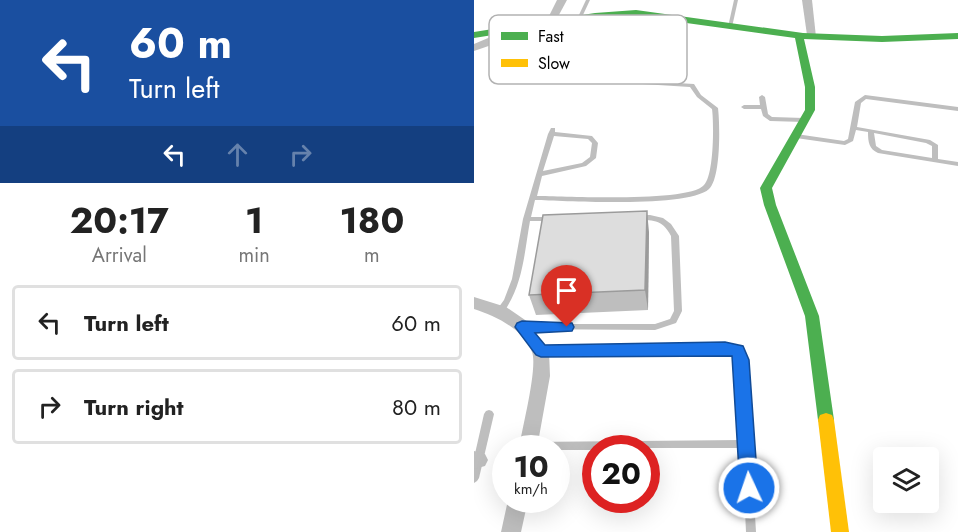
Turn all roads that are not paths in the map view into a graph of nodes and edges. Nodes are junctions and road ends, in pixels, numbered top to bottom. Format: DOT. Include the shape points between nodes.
graph roads {
  1 [pos="562,0"];
  2 [pos="588,0"];
  3 [pos="736,0"];
  4 [pos="807,0"];
  5 [pos="554,15"];
  6 [pos="581,15"];
  7 [pos="609,15"];
  8 [pos="651,15"];
  9 [pos="687,20"];
  10 [pos="730,27"];
  11 [pos="489,33"];
  12 [pos="474,35"];
  13 [pos="806,35"];
  14 [pos="958,36"];
  15 [pos="489,43"];
  16 [pos="474,48"];
  17 [pos="668,84"];
  18 [pos="762,96"];
  19 [pos="744,107"];
  20 [pos="764,107"];
  21 [pos="958,109"];
  22 [pos="804,120"];
  23 [pos="854,129"];
  24 [pos="871,132"];
  25 [pos="796,136"];
  26 [pos="935,160"];
  27 [pos="958,164"];
  28 [pos="540,174"];
  29 [pos="533,198"];
  30 [pos="630,217"];
  31 [pos="562,218"];
  32 [pos="527,219"];
  33 [pos="474,303"];
  34 [pos="500,311"];
  35 [pos="522,327"];
  36 [pos="541,351"];
  37 [pos="489,414"];
  38 [pos="530,435"];
  39 [pos="746,444"];
  40 [pos="570,446"];
  41 [pos="475,466"];
  42 [pos="515,513"];
  43 [pos="511,532"];
  44 [pos="751,532"];
  45 [pos="840,532"];
  1 -- 5 [label="street"];
  2 -- 6 [label="lane"];
  3 -- 10 [label="lane"];
  4 -- 13 [label="street"];
  7 -- 8 [label="street"];
  9 -- 10 [label="street"];
  10 -- 13 [label="street"];
  11 -- 12 [label="street"];
  13 -- 14 [label="street"];
  13 -- 22 [label="street" via="810,110"];
  15 -- 16 [label="street"];
  17 -- 29 [label="lane" via="692,85 715,108 715,168 708,186 669,197"];
  18 -- 20 [label="lane"];
  19 -- 20 [label="lane"];
  20 -- 22 [label="lane" via="770,119"];
  21 -- 23 [label="lane" via="865,97 858,102"];
  22 -- 25 [label="street"];
  23 -- 24 [label="lane"];
  23 -- 25 [label="lane" via="851,140 845,143"];
  24 -- 26 [label="lane" via="874,150"];
  24 -- 26 [label="lane" via="933,142"];
  25 -- 45 [label="street" via="766,188 815,332"];
  26 -- 27 [label="lane"];
  28 -- 28 [label="lane" via="552,131 590,137 595,143 593,158 584,165"];
  28 -- 29 [label="lane"];
  29 -- 32 [label="lane"];
  30 -- 35 [label="lane" via="661,219 670,225 675,236 678,311 673,321 655,327"];
  31 -- 32 [label="lane"];
  32 -- 34 [label="lane" via="513,287"];
  33 -- 34 [label="street"];
  34 -- 35 [label="street"];
  35 -- 36 [label="street"];
  36 -- 38 [label="street" via="542,376"];
  36 -- 39 [label="lane" via="737,351 742,360"];
  37 -- 41 [label="lane"];
  39 -- 40 [label="lane"];
  39 -- 44 [label="lane"];
  42 -- 43 [label="street"];
}
